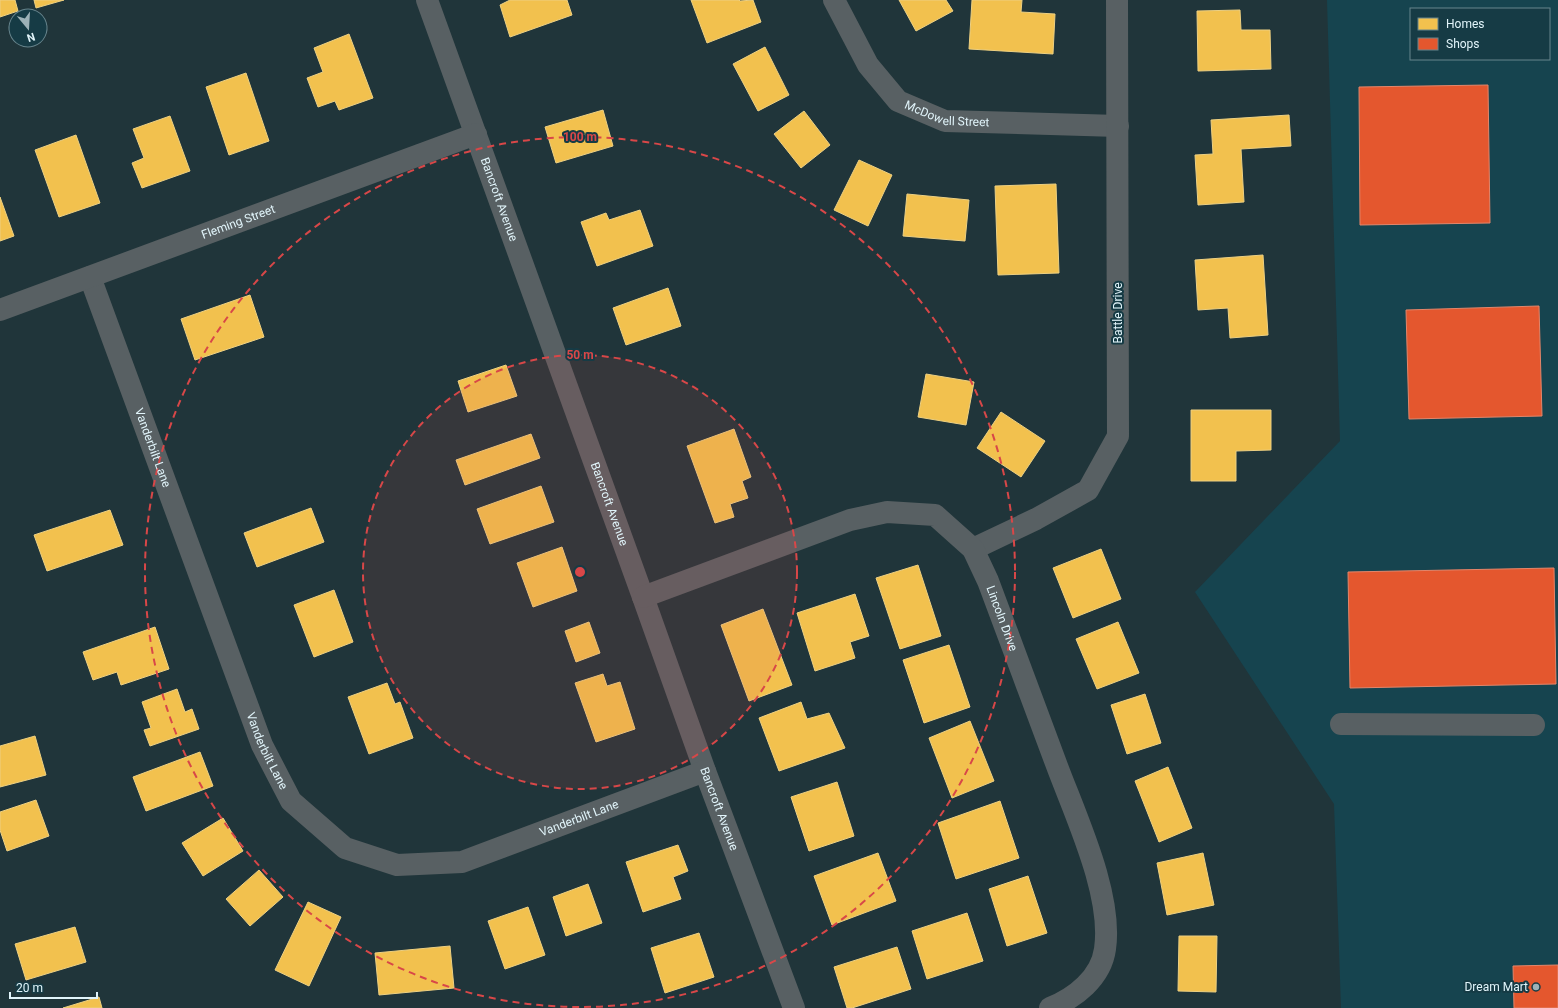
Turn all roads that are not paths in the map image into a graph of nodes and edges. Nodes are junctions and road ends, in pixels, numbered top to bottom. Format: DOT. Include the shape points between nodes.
graph roads {
  1 [pos="427,0"];
  2 [pos="834,0"];
  3 [pos="1117,0"];
  4 [pos="1118,126"];
  5 [pos="476,134"];
  6 [pos="90,277"];
  7 [pos="0,310"];
  8 [pos="974,549"];
  9 [pos="643,597"];
  10 [pos="1342,724"];
  11 [pos="1534,725"];
  12 [pos="705,771"];
  13 [pos="794,1008"];
  14 [pos="1050,1008"];
  1 -- 5 [label="street, Bancroft Avenue"];
  2 -- 4 [label="street, McDowell Street" via="868,65 898,101 945,121"];
  3 -- 4 [label="street, Battle Drive"];
  4 -- 8 [label="street, Battle Drive" via="1118,436 1088,490"];
  5 -- 6 [label="street, Fleming Street"];
  5 -- 9 [label="street, Bancroft Avenue"];
  6 -- 7 [label="street, Fleming Street"];
  6 -- 12 [label="street, Vanderbilt Lane" via="262,745 291,801 345,848 397,865 462,862"];
  8 -- 9 [label="street, Lincoln Drive" via="935,515 887,512 850,520"];
  8 -- 14 [label="street, Lincoln Drive" via="1094,865 1106,928 1105,950 1098,971 1084,988"];
  9 -- 12 [label="street, Bancroft Avenue"];
  10 -- 11 [label="street"];
  12 -- 13 [label="street, Bancroft Avenue"];
}
